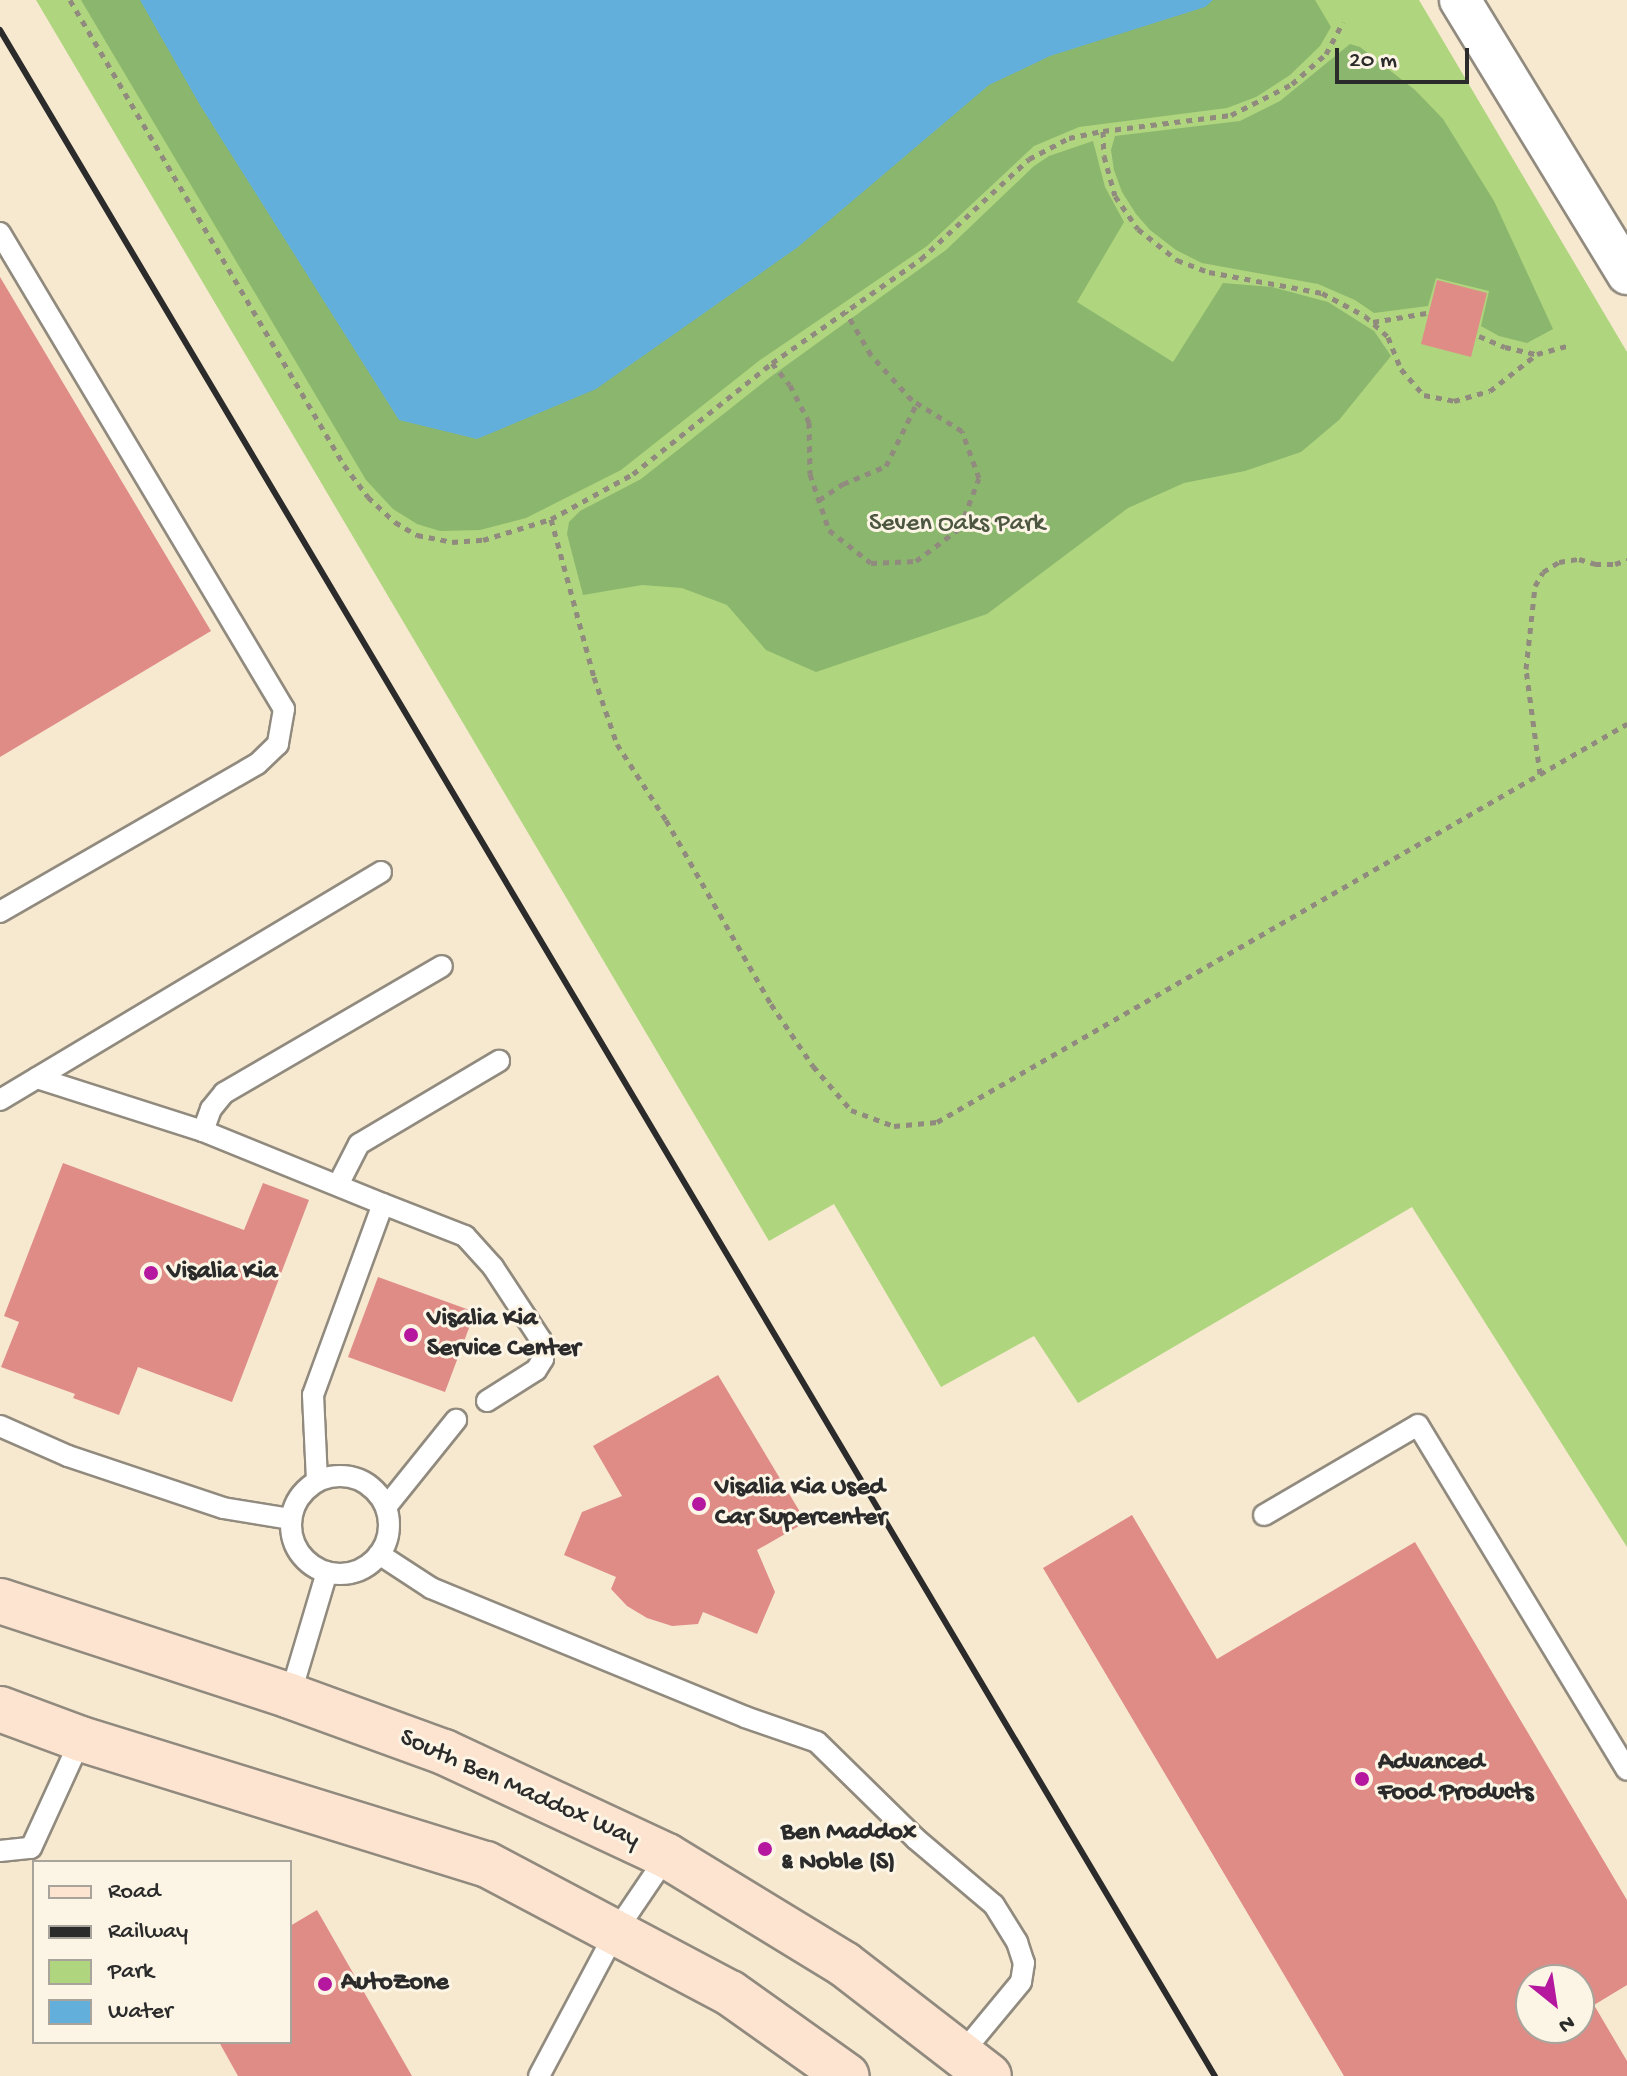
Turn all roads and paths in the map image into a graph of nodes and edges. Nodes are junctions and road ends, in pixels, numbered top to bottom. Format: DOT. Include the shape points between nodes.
graph roads {
  1 [pos="70,0"];
  2 [pos="1460,0"];
  3 [pos="1343,22"];
  4 [pos="1103,131"];
  5 [pos="0,233"];
  6 [pos="1627,274"];
  7 [pos="846,312"];
  8 [pos="1426,313"];
  9 [pos="1373,322"];
  10 [pos="1479,336"];
  11 [pos="1571,345"];
  12 [pos="1537,354"];
  13 [pos="772,363"];
  14 [pos="917,403"];
  15 [pos="819,500"];
  16 [pos="551,519"];
  17 [pos="1627,560"];
  18 [pos="1627,724"];
  19 [pos="1540,774"];
  20 [pos="381,872"];
  21 [pos="0,912"];
  22 [pos="442,966"];
  23 [pos="499,1061"];
  24 [pos="37,1078"];
  25 [pos="0,1100"];
  26 [pos="203,1131"];
  27 [pos="338,1185"];
  28 [pos="383,1204"];
  29 [pos="487,1401"];
  30 [pos="456,1420"];
  31 [pos="0,1426"];
  32 [pos="317,1480"];
  33 [pos="386,1507"];
  34 [pos="1264,1515"];
  35 [pos="291,1519"];
  36 [pos="379,1554"];
  37 [pos="327,1572"];
  38 [pos="0,1601"];
  39 [pos="290,1696"];
  40 [pos="0,1709"];
  41 [pos="81,1739"];
  42 [pos="1627,1770"];
  43 [pos="0,1851"];
  44 [pos="667,1856"];
  45 [pos="616,1931"];
  46 [pos="975,2064"];
  47 [pos="539,2076"];
  48 [pos="847,2076"];
  1 -- 16 [label="path" via="344,465 368,497 417,535 452,542 483,540"];
  2 -- 6 [label="street"];
  3 -- 4 [label="path" via="1326,54 1292,84 1231,115"];
  4 -- 7 [label="path" via="1069,138 1029,159 921,259"];
  4 -- 9 [label="path" via="1115,196 1138,229 1177,260 1209,272 1322,293"];
  5 -- 21 [label="lane" via="284,709 278,744 257,764"];
  7 -- 13 [label="path"];
  7 -- 14 [label="path" via="871,355"];
  8 -- 9 [label="path"];
  9 -- 12 [label="path" via="1424,395 1454,401 1490,391"];
  10 -- 12 [label="path"];
  11 -- 12 [label="path"];
  13 -- 15 [label="path" via="809,422 810,474"];
  13 -- 16 [label="path" via="633,474"];
  14 -- 15 [label="path" via="886,466"];
  14 -- 15 [label="path" via="962,431 979,478 960,528 916,561 871,563 829,530"];
  16 -- 19 [label="path" via="617,744 813,1066 851,1110 894,1126 937,1122"];
  17 -- 19 [label="path" via="1559,562 1543,572 1535,586 1526,669"];
  18 -- 19 [label="path"];
  20 -- 24 [label="lane"];
  22 -- 26 [label="lane" via="224,1093"];
  23 -- 27 [label="lane" via="359,1144"];
  24 -- 25 [label="lane"];
  24 -- 26 [label="lane"];
  26 -- 27 [label="lane"];
  27 -- 28 [label="lane"];
  28 -- 29 [label="lane" via="465,1236 493,1267 541,1340 543,1359 536,1370"];
  28 -- 32 [label="lane" via="313,1395"];
  30 -- 33 [label="lane"];
  31 -- 35 [label="lane" via="68,1456 223,1508"];
  32 -- 33 [label="lane" via="350,1476 378,1493"];
  32 -- 35 [label="lane" via="295,1503"];
  33 -- 36 [label="lane" via="390,1523"];
  34 -- 42 [label="lane" via="1418,1425"];
  35 -- 37 [label="lane" via="297,1550"];
  36 -- 37 [label="lane" via="353,1573"];
  36 -- 46 [label="lane" via="431,1588 817,1742 916,1839 994,1905 1017,1942 1024,1963 1021,1982"];
  37 -- 39 [label="lane"];
  38 -- 39 [label="main road, South Ben Maddox Way"];
  39 -- 44 [label="main road, South Ben Maddox Way" via="444,1752"];
  40 -- 41 [label="main road"];
  41 -- 43 [label="lane" via="31,1848"];
  41 -- 45 [label="main road" via="486,1864"];
  44 -- 45 [label="lane"];
  44 -- 46 [label="main road, South Ben Maddox Way" via="844,1964"];
  45 -- 47 [label="lane"];
  45 -- 48 [label="main road" via="730,1993"];
}
